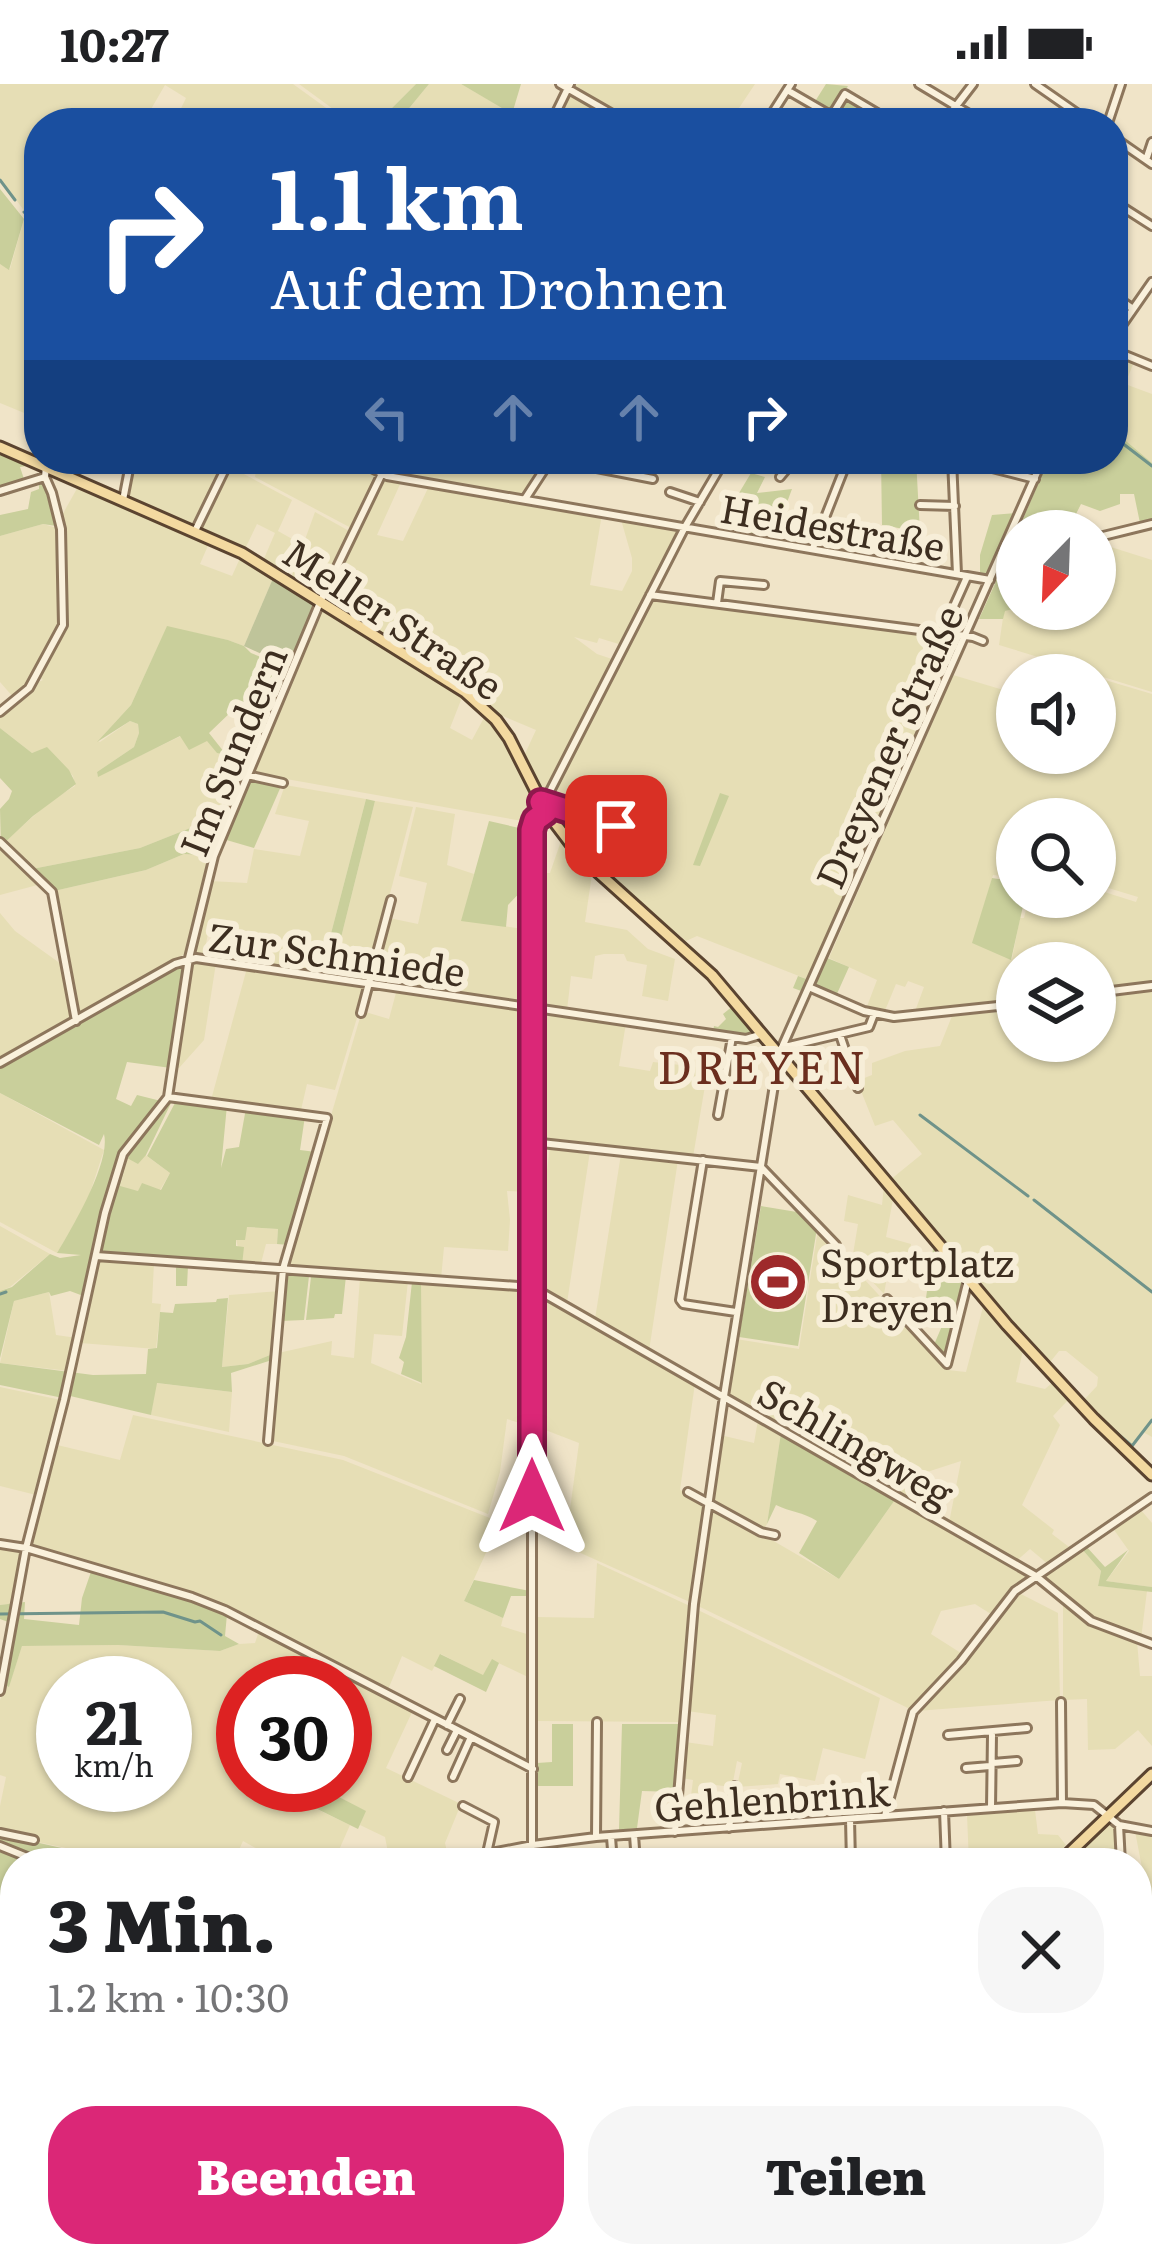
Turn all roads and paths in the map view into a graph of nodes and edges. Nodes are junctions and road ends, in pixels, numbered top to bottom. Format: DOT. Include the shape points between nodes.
graph roads {
  1 [pos="919,84"];
  2 [pos="973,84"];
  3 [pos="1035,84"];
  4 [pos="566,86"];
  5 [pos="789,87"];
  6 [pos="956,106"];
  7 [pos="603,108"];
  8 [pos="817,108"];
  9 [pos="837,108"];
  10 [pos="869,108"];
  11 [pos="959,108"];
  12 [pos="1069,108"];
  13 [pos="1152,142"];
  14 [pos="1149,162"];
  15 [pos="1152,283"];
  16 [pos="1128,306"];
  17 [pos="1133,309"];
  18 [pos="1128,316"];
  19 [pos="40,474"];
  20 [pos="46,474"];
  21 [pos="51,474"];
  22 [pos="128,474"];
  23 [pos="223,474"];
  24 [pos="541,474"];
  25 [pos="638,474"];
  26 [pos="716,474"];
  27 [pos="782,474"];
  28 [pos="842,474"];
  29 [pos="955,474"];
  30 [pos="1022,474"];
  31 [pos="1037,474"];
  32 [pos="382,475"];
  33 [pos="780,477"];
  34 [pos="653,478"];
  35 [pos="1035,478"];
  36 [pos="0,490"];
  37 [pos="670,492"];
  38 [pos="123,500"];
  39 [pos="525,500"];
  40 [pos="700,502"];
  41 [pos="920,505"];
  42 [pos="955,506"];
  43 [pos="1021,510"];
  44 [pos="1152,524"];
  45 [pos="685,526"];
  46 [pos="196,531"];
  47 [pos="1116,533"];
  48 [pos="813,548"];
  49 [pos="996,566"];
  50 [pos="962,575"];
  51 [pos="990,580"];
  52 [pos="764,585"];
  53 [pos="650,595"];
  54 [pos="321,600"];
  55 [pos="717,603"];
  56 [pos="954,607"];
  57 [pos="965,637"];
  58 [pos="983,641"];
  59 [pos="0,712"];
  60 [pos="247,776"];
  61 [pos="284,783"];
  62 [pos="544,807"];
  63 [pos="646,837"];
  64 [pos="0,842"];
  65 [pos="392,900"];
  66 [pos="189,958"];
  67 [pos="370,983"];
  68 [pos="1152,986"];
  69 [pos="810,988"];
  70 [pos="1116,990"];
  71 [pos="532,1006"];
  72 [pos="996,1007"];
  73 [pos="361,1013"];
  74 [pos="874,1014"];
  75 [pos="76,1021"];
  76 [pos="763,1034"];
  77 [pos="840,1035"];
  78 [pos="732,1037"];
  79 [pos="782,1050"];
  80 [pos="0,1064"];
  81 [pos="858,1088"];
  82 [pos="169,1096"];
  83 [pos="718,1115"];
  84 [pos="532,1142"];
  85 [pos="704,1160"];
  86 [pos="761,1166"];
  87 [pos="836,1246"];
  88 [pos="96,1256"];
  89 [pos="283,1269"];
  90 [pos="968,1279"];
  91 [pos="532,1287"];
  92 [pos="887,1299"];
  93 [pos="737,1312"];
  94 [pos="724,1396"];
  95 [pos="268,1441"];
  96 [pos="1152,1474"];
  97 [pos="688,1492"];
  98 [pos="1152,1497"];
  99 [pos="709,1501"];
  100 [pos="775,1535"];
  101 [pos="0,1544"];
  102 [pos="26,1548"];
  103 [pos="1036,1576"];
  104 [pos="1152,1645"];
  105 [pos="0,1691"];
  106 [pos="460,1699"];
  107 [pos="1061,1702"];
  108 [pos="435,1719"];
  109 [pos="597,1722"];
  110 [pos="447,1725"];
  111 [pos="1027,1727"];
  112 [pos="457,1730"];
  113 [pos="992,1733"];
  114 [pos="948,1736"];
  115 [pos="472,1738"];
  116 [pos="447,1750"];
  117 [pos="1017,1761"];
  118 [pos="992,1765"];
  119 [pos="966,1768"];
  120 [pos="533,1769"];
  121 [pos="1152,1774"];
  122 [pos="407,1777"];
  123 [pos="453,1777"];
  124 [pos="735,1786"];
  125 [pos="1062,1803"];
  126 [pos="760,1804"];
  127 [pos="463,1807"];
  128 [pos="732,1807"];
  129 [pos="718,1808"];
  130 [pos="992,1808"];
  131 [pos="944,1811"];
  132 [pos="1107,1815"];
  133 [pos="885,1816"];
  134 [pos="850,1819"];
  135 [pos="1119,1825"];
  136 [pos="729,1828"];
  137 [pos="0,1832"];
  138 [pos="675,1832"];
  139 [pos="1152,1832"];
  140 [pos="634,1834"];
  141 [pos="611,1836"];
  142 [pos="596,1838"];
  143 [pos="34,1840"];
  144 [pos="533,1845"];
  145 [pos="488,1848"];
  146 [pos="513,1848"];
  147 [pos="533,1848"];
  148 [pos="612,1848"];
  149 [pos="635,1848"];
  150 [pos="851,1848"];
  151 [pos="945,1848"];
  152 [pos="1074,1848"];
  153 [pos="1120,1848"];
  1 -- 6 [label="street"];
  2 -- 6 [label="street"];
  3 -- 12 [label="street"];
  4 -- 7 [label="street"];
  5 -- 8 [label="street"];
  6 -- 11 [label="street"];
  9 -- 10 [label="street" via="845,94"];
  13 -- 14 [label="street"];
  15 -- 17 [label="street"];
  16 -- 17 [label="street"];
  17 -- 18 [label="street"];
  19 -- 36 [label="street"];
  20 -- 59 [label="street" via="61,529 63,625 29,688"];
  21 -- 38 [label="main road, Meller Straße"];
  22 -- 38 [label="street"];
  23 -- 46 [label="street"];
  24 -- 39 [label="street"];
  25 -- 34 [label="street"];
  26 -- 40 [label="street"];
  27 -- 33 [label="street"];
  28 -- 48 [label="street"];
  29 -- 42 [label="street"];
  30 -- 35 [label="street"];
  31 -- 35 [label="street, Dreyener Straße"];
  32 -- 39 [label="street, Heidestraße"];
  32 -- 54 [label="street, Im Sundern"];
  35 -- 43 [label="street, Dreyener Straße"];
  37 -- 40 [label="street"];
  38 -- 46 [label="main road, Meller Straße"];
  39 -- 45 [label="street, Heidestraße"];
  40 -- 45 [label="street"];
  41 -- 42 [label="street"];
  42 -- 50 [label="street"];
  44 -- 47 [label="street"];
  45 -- 48 [label="street, Heidestraße"];
  45 -- 53 [label="street"];
  46 -- 54 [label="main road, Meller Straße"];
  48 -- 50 [label="street, Heidestraße"];
  49 -- 51 [label="street, Dreyener Straße"];
  50 -- 51 [label="street, Heidestraße"];
  50 -- 56 [label="street"];
  51 -- 57 [label="street, Dreyener Straße"];
  52 -- 55 [label="street" via="720,580"];
  53 -- 55 [label="street"];
  53 -- 62 [label="street"];
  54 -- 60 [label="street, Im Sundern"];
  54 -- 62 [label="main road, Meller Straße" via="483,706"];
  55 -- 57 [label="street"];
  57 -- 58 [label="street"];
  57 -- 69 [label="street, Dreyener Straße"];
  60 -- 61 [label="street"];
  60 -- 66 [label="street, Im Sundern" via="214,856"];
  62 -- 63 [label="street"];
  62 -- 71 [label="street" via="532,830"];
  62 -- 76 [label="main road, Meller Straße" via="580,856 712,975"];
  64 -- 75 [label="street" via="52,892"];
  65 -- 67 [label="street"];
  66 -- 67 [label="street, Zur Schmiede"];
  66 -- 75 [label="street, Zur Schmiede"];
  66 -- 82 [label="street, Im Sundern"];
  67 -- 71 [label="street, Zur Schmiede"];
  67 -- 73 [label="street"];
  68 -- 70 [label="street"];
  69 -- 74 [label="street"];
  69 -- 79 [label="street, Dreyener Straße"];
  71 -- 78 [label="street, Zur Schmiede"];
  71 -- 84 [label="street"];
  72 -- 74 [label="street"];
  74 -- 77 [label="street" via="869,1027"];
  75 -- 80 [label="street, Zur Schmiede"];
  76 -- 78 [label="street, Zur Schmiede"];
  76 -- 79 [label="main road, Meller Straße"];
  77 -- 79 [label="street"];
  77 -- 81 [label="street"];
  78 -- 83 [label="street"];
  79 -- 86 [label="street, Dreyener Straße"];
  79 -- 90 [label="main road, Meller Straße"];
  82 -- 88 [label="street" via="123,1154"];
  82 -- 89 [label="street" via="328,1118"];
  84 -- 85 [label="street"];
  84 -- 91 [label="street"];
  85 -- 86 [label="street"];
  85 -- 93 [label="street" via="680,1300"];
  86 -- 87 [label="street"];
  86 -- 93 [label="street, Dreyener Straße"];
  88 -- 89 [label="street"];
  88 -- 102 [label="street"];
  89 -- 91 [label="street"];
  89 -- 95 [label="street"];
  90 -- 92 [label="street" via="947,1364"];
  90 -- 96 [label="main road, Meller Straße"];
  91 -- 94 [label="street, Schlingweg"];
  91 -- 120 [label="street"];
  93 -- 94 [label="street, Dreyener Straße"];
  94 -- 99 [label="street, Dreyener Straße"];
  94 -- 103 [label="street, Schlingweg"];
  97 -- 99 [label="street"];
  98 -- 103 [label="street"];
  99 -- 100 [label="street"];
  99 -- 138 [label="street, Dreyener Straße"];
  101 -- 102 [label="street"];
  102 -- 105 [label="street"];
  102 -- 108 [label="street" via="225,1610"];
  103 -- 104 [label="street, Schlingweg" via="1091,1621"];
  103 -- 133 [label="street" via="913,1712"];
  106 -- 110 [label="street"];
  107 -- 125 [label="street"];
  108 -- 110 [label="street"];
  108 -- 122 [label="street"];
  109 -- 142 [label="street"];
  110 -- 112 [label="street"];
  111 -- 113 [label="street"];
  112 -- 115 [label="street"];
  112 -- 116 [label="street"];
  113 -- 114 [label="street"];
  113 -- 118 [label="street"];
  115 -- 120 [label="street"];
  115 -- 123 [label="street"];
  117 -- 118 [label="street"];
  118 -- 119 [label="street"];
  118 -- 130 [label="street"];
  120 -- 144 [label="street"];
  121 -- 132 [label="main road"];
  124 -- 128 [label="street"];
  125 -- 130 [label="street, Gehlenbrink"];
  125 -- 132 [label="street, Gehlenbrink"];
  126 -- 128 [label="street"];
  127 -- 145 [label="street" via="494,1822"];
  128 -- 129 [label="street"];
  128 -- 136 [label="street"];
  130 -- 131 [label="street, Gehlenbrink"];
  131 -- 133 [label="street, Gehlenbrink"];
  131 -- 151 [label="street"];
  132 -- 135 [label="street"];
  132 -- 152 [label="main road"];
  133 -- 134 [label="street, Gehlenbrink"];
  134 -- 136 [label="street, Gehlenbrink"];
  134 -- 150 [label="street"];
  135 -- 139 [label="street"];
  135 -- 153 [label="street"];
  136 -- 138 [label="street, Gehlenbrink"];
  137 -- 143 [label="street"];
  138 -- 140 [label="street, Gehlenbrink"];
  140 -- 141 [label="street, Gehlenbrink"];
  140 -- 149 [label="street"];
  141 -- 142 [label="street, Gehlenbrink"];
  141 -- 148 [label="street"];
  142 -- 144 [label="street, Gehlenbrink"];
  144 -- 146 [label="street, Gehlenbrink"];
  144 -- 147 [label="street"];
}
